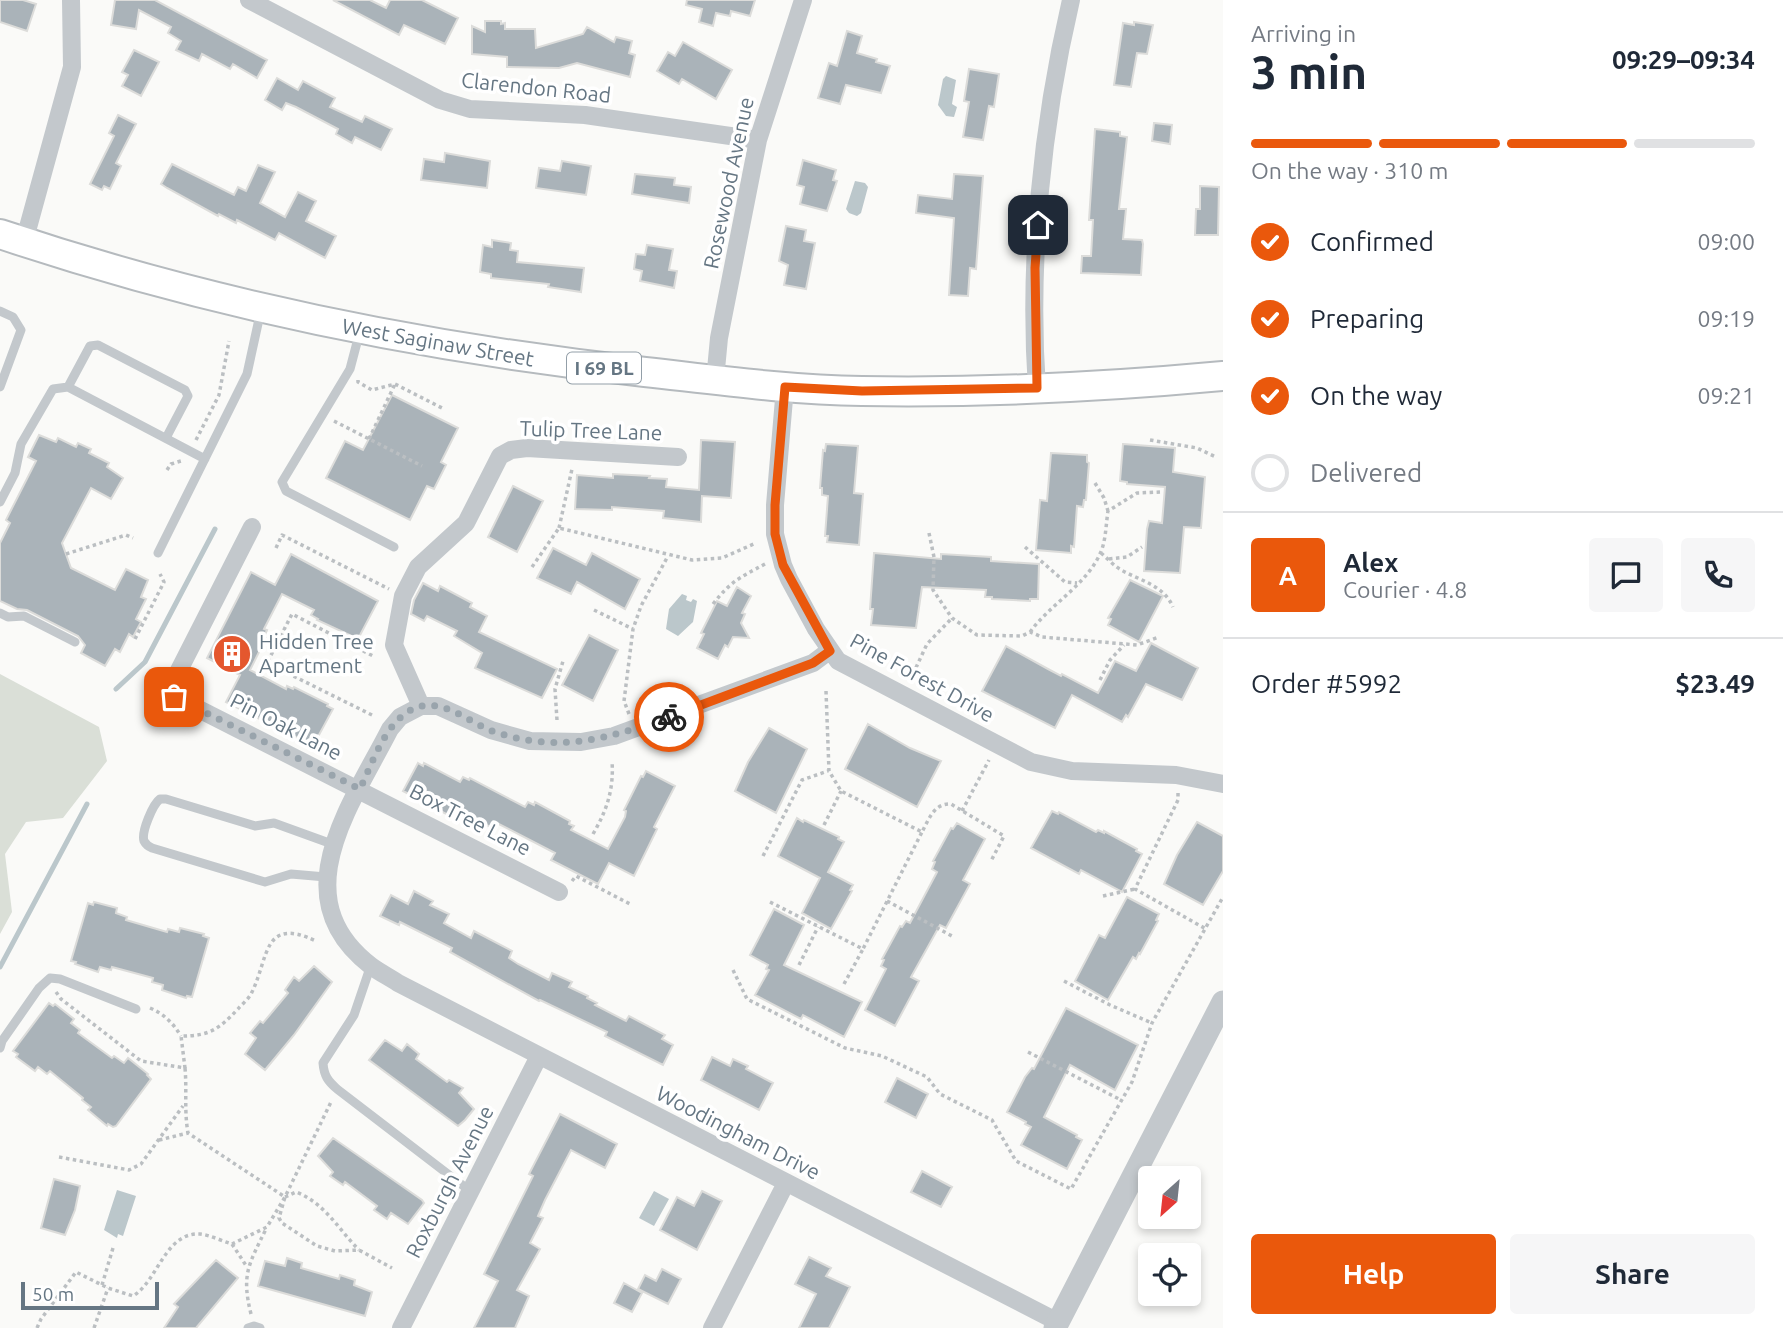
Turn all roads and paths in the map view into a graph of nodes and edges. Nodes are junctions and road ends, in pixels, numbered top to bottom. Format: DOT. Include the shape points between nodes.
graph roads {
  1 [pos="71,0"];
  2 [pos="249,0"];
  3 [pos="803,0"];
  4 [pos="1071,0"];
  5 [pos="758,140"];
  6 [pos="12,238"];
  7 [pos="262,308"];
  8 [pos="0,311"];
  9 [pos="360,330"];
  10 [pos="229,341"];
  11 [pos="360,370"];
  12 [pos="1223,376"];
  13 [pos="715,380"];
  14 [pos="395,384"];
  15 [pos="0,387"];
  16 [pos="68,387"];
  17 [pos="785,387"];
  18 [pos="1037,388"];
  19 [pos="442,408"];
  20 [pos="323,415"];
  21 [pos="166,439"];
  22 [pos="369,439"];
  23 [pos="1150,440"];
  24 [pos="189,450"];
  25 [pos="678,457"];
  26 [pos="1216,457"];
  27 [pos="205,458"];
  28 [pos="422,466"];
  29 [pos="572,469"];
  30 [pos="167,470"];
  31 [pos="1095,483"];
  32 [pos="1160,492"];
  33 [pos="0,502"];
  34 [pos="1108,511"];
  35 [pos="252,527"];
  36 [pos="559,527"];
  37 [pos="929,533"];
  38 [pos="133,538"];
  39 [pos="756,543"];
  40 [pos="394,547"];
  41 [pos="1025,547"];
  42 [pos="1142,547"];
  43 [pos="276,548"];
  44 [pos="1101,552"];
  45 [pos="66,554"];
  46 [pos="158,554"];
  47 [pos="668,556"];
  48 [pos="780,557"];
  49 [pos="1108,559"];
  50 [pos="532,567"];
  51 [pos="160,574"];
  52 [pos="1079,583"];
  53 [pos="403,596"];
  54 [pos="713,604"];
  55 [pos="1173,607"];
  56 [pos="594,610"];
  57 [pos="0,613"];
  58 [pos="952,618"];
  59 [pos="633,629"];
  60 [pos="1030,632"];
  61 [pos="1159,637"];
  62 [pos="135,639"];
  63 [pos="75,642"];
  64 [pos="1125,643"];
  65 [pos="830,651"];
  66 [pos="375,657"];
  67 [pos="562,661"];
  68 [pos="912,674"];
  69 [pos="1100,680"];
  70 [pos="827,691"];
  71 [pos="421,706"];
  72 [pos="372,715"];
  73 [pos="558,720"];
  74 [pos="635,728"];
  75 [pos="999,746"];
  76 [pos="612,761"];
  77 [pos="829,771"];
  78 [pos="1176,775"];
  79 [pos="1223,785"];
  80 [pos="360,789"];
  81 [pos="841,791"];
  82 [pos="962,811"];
  83 [pos="824,825"];
  84 [pos="922,832"];
  85 [pos="593,834"];
  86 [pos="332,844"];
  87 [pos="763,856"];
  88 [pos="991,861"];
  89 [pos="326,877"];
  90 [pos="564,889"];
  91 [pos="1135,889"];
  92 [pos="1103,896"];
  93 [pos="1223,897"];
  94 [pos="887,901"];
  95 [pos="770,902"];
  96 [pos="630,904"];
  97 [pos="818,927"];
  98 [pos="1206,929"];
  99 [pos="952,936"];
  100 [pos="316,942"];
  101 [pos="863,949"];
  102 [pos="371,965"];
  103 [pos="799,965"];
  104 [pos="733,970"];
  105 [pos="60,979"];
  106 [pos="1065,981"];
  107 [pos="844,984"];
  108 [pos="1223,1002"];
  109 [pos="147,1007"];
  110 [pos="136,1009"];
  111 [pos="1152,1023"];
  112 [pos="181,1036"];
  113 [pos="0,1048"];
  114 [pos="1028,1052"];
  115 [pos="539,1056"];
  116 [pos="184,1068"];
  117 [pos="337,1089"];
  118 [pos="1121,1100"];
  119 [pos="184,1106"];
  120 [pos="188,1133"];
  121 [pos="159,1140"];
  122 [pos="59,1157"];
  123 [pos="786,1183"];
  124 [pos="470,1191"];
  125 [pos="285,1196"];
  126 [pos="267,1227"];
  127 [pos="232,1244"];
  128 [pos="113,1248"];
  129 [pos="359,1250"];
  130 [pos="247,1267"];
  131 [pos="392,1268"];
  132 [pos="102,1285"];
  133 [pos="108,1287"];
  134 [pos="1056,1325"];
  135 [pos="254,1327"];
  136 [pos="37,1328"];
  137 [pos="94,1328"];
  138 [pos="401,1328"];
  139 [pos="712,1328"];
  1 -- 6 [label="street" via="72,67"];
  2 -- 5 [label="street, Clarendon Road" via="440,100 470,109 584,115"];
  3 -- 5 [label="street, Rosewood Avenue"];
  4 -- 18 [label="street" via="1041,181 1035,268"];
  5 -- 13 [label="street, Rosewood Avenue"];
  6 -- 7 [label="main road, West Saginaw Street / I 69 BL"];
  7 -- 9 [label="main road, West Saginaw Street / I 69 BL"];
  7 -- 27 [label="lane" via="247,374"];
  8 -- 15 [label="lane" via="13,317 21,330"];
  9 -- 13 [label="main road, West Saginaw Street / I 69 BL" via="536,360"];
  9 -- 20 [label="lane" via="350,369"];
  10 -- 24 [label="path" via="219,395"];
  11 -- 14 [label="path" via="358,382 372,390"];
  12 -- 18 [label="main road, West Saginaw Street / I 69 BL"];
  13 -- 17 [label="main road, West Saginaw Street / I 69 BL"];
  14 -- 19 [label="path"];
  14 -- 22 [label="path"];
  16 -- 21 [label="lane"];
  16 -- 21 [label="lane" via="90,346 98,345 185,390 188,396"];
  16 -- 33 [label="lane" via="53,389 44,402 21,444 15,473"];
  17 -- 18 [label="main road, West Saginaw Street / I 69 BL" via="862,391"];
  17 -- 48 [label="street, Pine Forest Drive" via="775,505"];
  20 -- 22 [label="path"];
  20 -- 40 [label="lane" via="282,482 286,491"];
  21 -- 24 [label="lane"];
  22 -- 28 [label="path"];
  23 -- 26 [label="path" via="1197,448"];
  24 -- 27 [label="lane"];
  24 -- 30 [label="path"];
  25 -- 53 [label="street, Tulip Tree Lane" via="511,450 492,468 466,523 418,567"];
  27 -- 46 [label="lane"];
  29 -- 36 [label="path"];
  31 -- 34 [label="path"];
  32 -- 34 [label="path" via="1137,493"];
  34 -- 44 [label="path"];
  35 -- 80 [label="street, Pin Oak Lane" via="170,692"];
  36 -- 47 [label="path"];
  36 -- 50 [label="path"];
  37 -- 58 [label="path" via="933,590"];
  38 -- 45 [label="path" via="126,535"];
  39 -- 47 [label="path" via="705,561"];
  41 -- 52 [label="path" via="1065,582"];
  42 -- 49 [label="path" via="1127,557"];
  43 -- 53 [label="path" via="282,536"];
  44 -- 49 [label="path"];
  44 -- 52 [label="path"];
  47 -- 59 [label="path"];
  48 -- 54 [label="path" via="736,578"];
  48 -- 65 [label="street, Pine Forest Drive"];
  49 -- 55 [label="path" via="1160,590"];
  51 -- 62 [label="path" via="164,582"];
  52 -- 60 [label="path"];
  53 -- 71 [label="street, Tulip Tree Lane" via="394,645"];
  56 -- 59 [label="path"];
  57 -- 63 [label="lane" via="24,616"];
  58 -- 60 [label="path" via="977,635 1022,636"];
  58 -- 68 [label="path" via="927,644"];
  59 -- 74 [label="path" via="624,701"];
  60 -- 64 [label="path" via="1042,637"];
  61 -- 64 [label="path" via="1137,645"];
  64 -- 69 [label="path"];
  65 -- 74 [label="street" via="813,663"];
  65 -- 75 [label="street, Pine Forest Drive" via="838,661"];
  66 -- 72 [label="path" via="292,614 267,663"];
  67 -- 73 [label="path" via="555,689"];
  70 -- 77 [label="path"];
  71 -- 74 [label="street" via="438,706 491,730 530,741 581,742"];
  71 -- 80 [label="street" via="400,717 390,729"];
  75 -- 78 [label="street, Pine Forest Drive" via="1049,768"];
  75 -- 82 [label="path"];
  76 -- 85 [label="path" via="611,795"];
  77 -- 81 [label="path"];
  77 -- 87 [label="path" via="802,780"];
  78 -- 79 [label="street, Pine Forest Drive"];
  78 -- 91 [label="path" via="1178,800"];
  80 -- 86 [label="street"];
  80 -- 90 [label="street, Box Tree Lane"];
  81 -- 83 [label="path"];
  81 -- 84 [label="path"];
  82 -- 84 [label="path" via="943,803"];
  82 -- 88 [label="path" via="1004,836"];
  84 -- 94 [label="path"];
  86 -- 89 [label="street"];
  86 -- 89 [label="lane" via="274,823 255,826 166,799 153,805 143,837 152,848 265,882 291,874"];
  89 -- 102 [label="street, Woodingham Drive" via="335,923"];
  90 -- 96 [label="path" via="576,876"];
  91 -- 92 [label="path"];
  91 -- 98 [label="path"];
  93 -- 98 [label="path"];
  94 -- 99 [label="path"];
  94 -- 101 [label="path"];
  95 -- 97 [label="path"];
  97 -- 101 [label="path"];
  97 -- 103 [label="path"];
  98 -- 111 [label="path"];
  100 -- 112 [label="path" via="298,933 282,934 269,943 251,995 221,1027 201,1036"];
  101 -- 107 [label="path"];
  102 -- 115 [label="street, Woodingham Drive"];
  102 -- 117 [label="lane" via="354,1015 323,1063 328,1082"];
  104 -- 118 [label="path" via="747,999 845,1048 882,1056 927,1077 940,1094 992,1120 1016,1161 1071,1189"];
  105 -- 110 [label="lane"];
  105 -- 113 [label="lane" via="50,978 39,988"];
  105 -- 116 [label="path" via="54,989 61,999 141,1061"];
  106 -- 111 [label="path"];
  108 -- 134 [label="street"];
  109 -- 112 [label="path" via="160,1012"];
  111 -- 118 [label="path"];
  112 -- 116 [label="path"];
  114 -- 118 [label="path"];
  115 -- 123 [label="street, Woodingham Drive"];
  115 -- 124 [label="street, Roxburgh Avenue"];
  116 -- 119 [label="path"];
  117 -- 124 [label="lane"];
  117 -- 125 [label="path"];
  119 -- 120 [label="path"];
  119 -- 121 [label="path"];
  120 -- 121 [label="path"];
  120 -- 125 [label="path"];
  121 -- 122 [label="path" via="141,1164 129,1170"];
  123 -- 134 [label="street, Woodingham Drive"];
  123 -- 139 [label="street"];
  124 -- 138 [label="street, Roxburgh Avenue"];
  125 -- 126 [label="path"];
  125 -- 129 [label="path" via="296,1192 307,1196"];
  125 -- 129 [label="path" via="279,1218 282,1223 317,1246"];
  126 -- 127 [label="path"];
  126 -- 130 [label="path"];
  127 -- 130 [label="path"];
  127 -- 133 [label="path" via="199,1234 180,1239 134,1296"];
  128 -- 132 [label="path"];
  129 -- 131 [label="path"];
  130 -- 135 [label="path" via="245,1289"];
  132 -- 133 [label="path"];
  132 -- 136 [label="path" via="76,1272"];
  133 -- 137 [label="path"];
}
